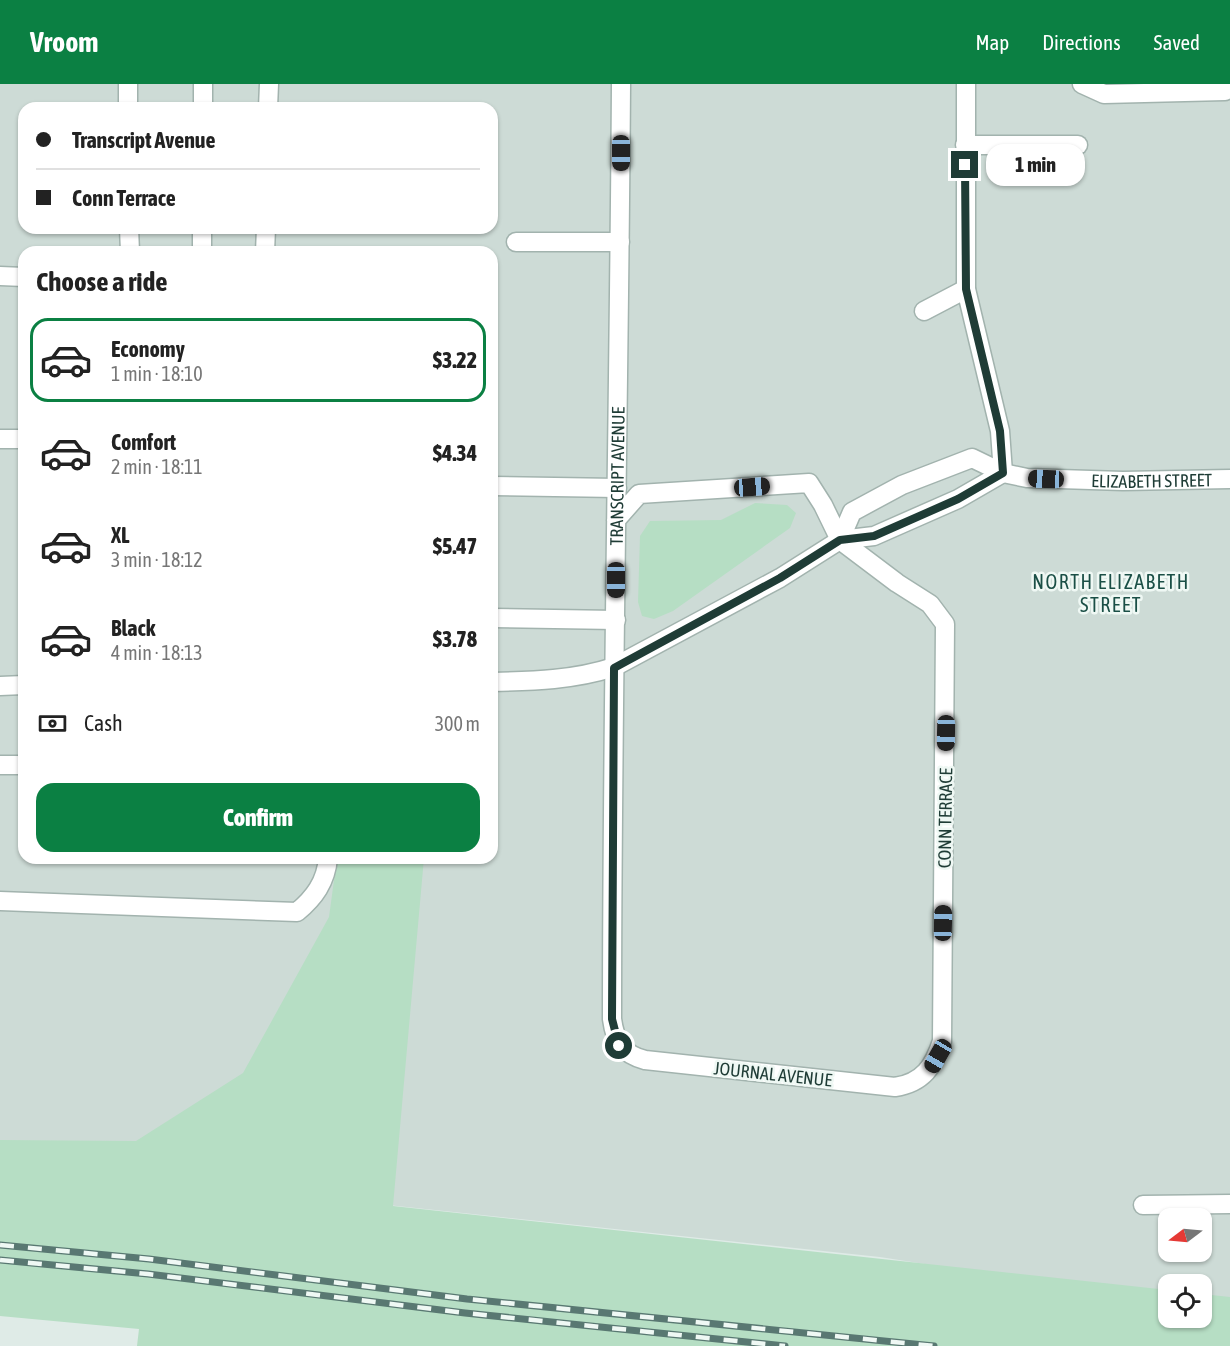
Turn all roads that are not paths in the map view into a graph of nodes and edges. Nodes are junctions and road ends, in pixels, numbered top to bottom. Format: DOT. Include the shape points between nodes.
graph roads {
  1 [pos="128,84"];
  2 [pos="203,84"];
  3 [pos="268,84"];
  4 [pos="621,84"];
  5 [pos="966,84"];
  6 [pos="1082,84"];
  7 [pos="1225,91"];
  8 [pos="128,102"];
  9 [pos="202,102"];
  10 [pos="268,102"];
  11 [pos="965,145"];
  12 [pos="1078,145"];
  13 [pos="516,242"];
  14 [pos="620,242"];
  15 [pos="0,276"];
  16 [pos="18,277"];
  17 [pos="966,289"];
  18 [pos="924,311"];
  19 [pos="0,439"];
  20 [pos="18,439"];
  21 [pos="616,461"];
  22 [pos="1003,473"];
  23 [pos="1230,479"];
  24 [pos="498,486"];
  25 [pos="617,488"];
  26 [pos="639,494"];
  27 [pos="616,520"];
  28 [pos="840,540"];
  29 [pos="498,618"];
  30 [pos="616,620"];
  31 [pos="614,668"];
  32 [pos="498,682"];
  33 [pos="18,685"];
  34 [pos="0,686"];
  35 [pos="0,765"];
  36 [pos="18,765"];
  37 [pos="327,864"];
  38 [pos="0,901"];
  39 [pos="619,1046"];
  40 [pos="928,1073"];
  41 [pos="1230,1204"];
  42 [pos="1143,1205"];
  1 -- 8 [label="street"];
  2 -- 9 [label="street"];
  3 -- 10 [label="street"];
  4 -- 14 [label="street, TRANSCRIPT AVENUE"];
  5 -- 11 [label="street"];
  6 -- 7 [label="street" via="1104,94"];
  11 -- 12 [label="street"];
  11 -- 17 [label="street"];
  13 -- 14 [label="street"];
  14 -- 21 [label="street, TRANSCRIPT AVENUE"];
  15 -- 16 [label="street"];
  17 -- 18 [label="street"];
  17 -- 22 [label="street" via="1000,431"];
  19 -- 20 [label="street"];
  21 -- 25 [label="street, TRANSCRIPT AVENUE"];
  21 -- 26 [label="street"];
  22 -- 23 [label="street, ELIZABETH STREET" via="1027,478 1113,481"];
  22 -- 28 [label="street" via="958,499 874,536"];
  22 -- 28 [label="street, ELIZABETH STREET" via="972,458 902,485 852,512"];
  24 -- 25 [label="street"];
  25 -- 27 [label="street, TRANSCRIPT AVENUE"];
  26 -- 27 [label="street"];
  26 -- 28 [label="street" via="808,483 824,505"];
  27 -- 30 [label="street, TRANSCRIPT AVENUE"];
  28 -- 31 [label="street" via="780,578"];
  28 -- 40 [label="street, CONN TERRACE" via="930,604 945,624 942,1041"];
  29 -- 30 [label="street"];
  30 -- 31 [label="street, TRANSCRIPT AVENUE"];
  31 -- 32 [label="street" via="559,680"];
  31 -- 39 [label="street, TRANSCRIPT AVENUE" via="612,1019"];
  33 -- 34 [label="street"];
  35 -- 36 [label="street"];
  37 -- 38 [label="street" via="315,897 297,912"];
  39 -- 40 [label="street, JOURNAL AVENUE" via="645,1060 895,1087"];
  41 -- 42 [label="street"];
}
